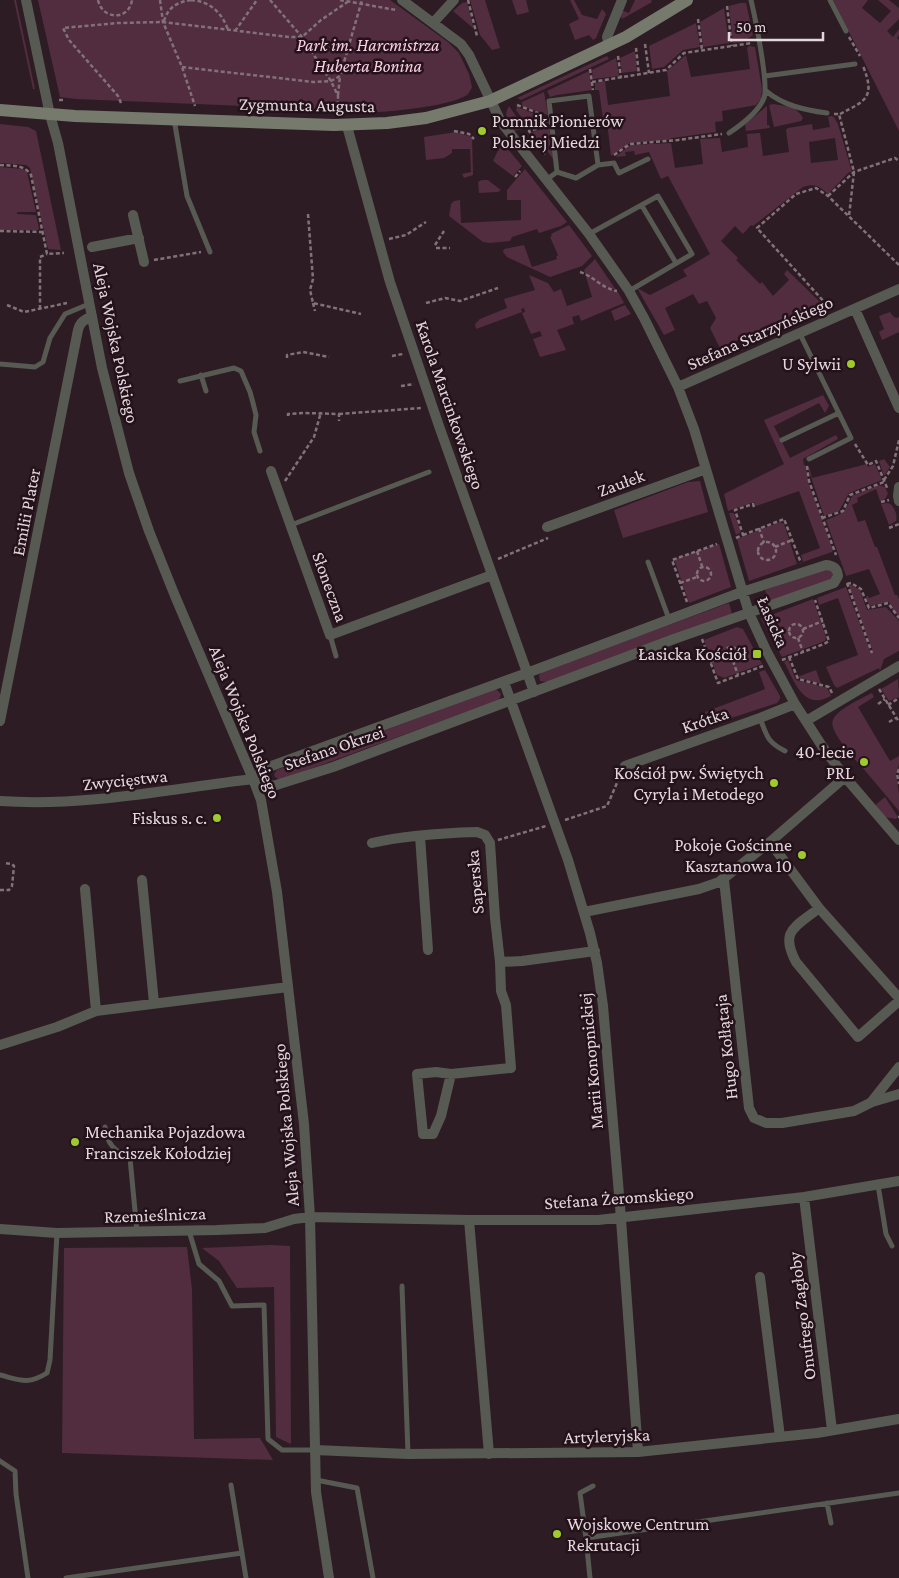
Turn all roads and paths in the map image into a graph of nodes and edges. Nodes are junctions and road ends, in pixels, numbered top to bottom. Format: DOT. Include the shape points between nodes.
graph roads {
  1 [pos="26,0"];
  2 [pos="98,0"];
  3 [pos="132,0"];
  4 [pos="160,0"];
  5 [pos="191,0"];
  6 [pos="257,0"];
  7 [pos="270,0"];
  8 [pos="340,0"];
  9 [pos="362,0"];
  10 [pos="455,0"];
  11 [pos="468,0"];
  12 [pos="622,0"];
  13 [pos="751,0"];
  14 [pos="830,0"];
  15 [pos="349,2"];
  16 [pos="681,2"];
  17 [pos="360,4"];
  18 [pos="400,5"];
  19 [pos="727,6"];
  20 [pos="117,16"];
  21 [pos="698,20"];
  22 [pos="163,22"];
  23 [pos="118,23"];
  24 [pos="433,23"];
  25 [pos="228,30"];
  26 [pos="235,31"];
  27 [pos="846,31"];
  28 [pos="477,36"];
  29 [pos="302,37"];
  30 [pos="758,42"];
  31 [pos="645,44"];
  32 [pos="609,45"];
  33 [pos="732,46"];
  34 [pos="636,48"];
  35 [pos="702,51"];
  36 [pos="618,56"];
  37 [pos="855,64"];
  38 [pos="182,67"];
  39 [pos="590,69"];
  40 [pos="649,73"];
  41 [pos="639,75"];
  42 [pos="340,76"];
  43 [pos="765,76"];
  44 [pos="621,78"];
  45 [pos="331,81"];
  46 [pos="592,82"];
  47 [pos="766,91"];
  48 [pos="338,96"];
  49 [pos="589,96"];
  50 [pos="59,100"];
  51 [pos="65,100"];
  52 [pos="490,101"];
  53 [pos="121,103"];
  54 [pos="516,105"];
  55 [pos="195,106"];
  56 [pos="0,110"];
  57 [pos="827,113"];
  58 [pos="839,114"];
  59 [pos="50,115"];
  60 [pos="552,118"];
  61 [pos="174,119"];
  62 [pos="342,121"];
  63 [pos="552,125"];
  64 [pos="454,131"];
  65 [pos="729,133"];
  66 [pos="474,138"];
  67 [pos="648,159"];
  68 [pos="899,161"];
  69 [pos="0,165"];
  70 [pos="598,165"];
  71 [pos="520,171"];
  72 [pos="557,172"];
  73 [pos="854,172"];
  74 [pos="515,177"];
  75 [pos="546,180"];
  76 [pos="828,196"];
  77 [pos="642,206"];
  78 [pos="308,214"];
  79 [pos="134,215"];
  80 [pos="849,216"];
  81 [pos="426,222"];
  82 [pos="0,231"];
  83 [pos="444,231"];
  84 [pos="42,232"];
  85 [pos="589,234"];
  86 [pos="139,238"];
  87 [pos="386,240"];
  88 [pos="92,247"];
  89 [pos="450,248"];
  90 [pos="210,251"];
  91 [pos="64,253"];
  92 [pos="47,254"];
  93 [pos="144,262"];
  94 [pos="676,263"];
  95 [pos="899,265"];
  96 [pos="580,272"];
  97 [pos="498,288"];
  98 [pos="899,290"];
  99 [pos="624,291"];
  100 [pos="74,301"];
  101 [pos="313,303"];
  102 [pos="426,303"];
  103 [pos="89,304"];
  104 [pos="7,305"];
  105 [pos="827,305"];
  106 [pos="40,309"];
  107 [pos="855,309"];
  108 [pos="315,311"];
  109 [pos="361,314"];
  110 [pos="92,316"];
  111 [pos="800,334"];
  112 [pos="406,354"];
  113 [pos="392,356"];
  114 [pos="329,357"];
  115 [pos="287,358"];
  116 [pos="0,364"];
  117 [pos="202,375"];
  118 [pos="180,381"];
  119 [pos="416,384"];
  120 [pos="401,386"];
  121 [pos="678,387"];
  122 [pos="206,391"];
  123 [pos="424,408"];
  124 [pos="899,408"];
  125 [pos="839,412"];
  126 [pos="320,413"];
  127 [pos="339,414"];
  128 [pos="288,416"];
  129 [pos="339,421"];
  130 [pos="851,438"];
  131 [pos="782,440"];
  132 [pos="899,440"];
  133 [pos="260,451"];
  134 [pos="809,459"];
  135 [pos="706,469"];
  136 [pos="271,471"];
  137 [pos="429,472"];
  138 [pos="884,480"];
  139 [pos="899,487"];
  140 [pos="278,491"];
  141 [pos="895,500"];
  142 [pos="880,502"];
  143 [pos="754,507"];
  144 [pos="822,518"];
  145 [pos="899,524"];
  146 [pos="290,525"];
  147 [pos="547,527"];
  148 [pos="759,528"];
  149 [pos="890,528"];
  150 [pos="743,534"];
  151 [pos="735,538"];
  152 [pos="792,540"];
  153 [pos="764,542"];
  154 [pos="720,543"];
  155 [pos="774,547"];
  156 [pos="697,551"];
  157 [pos="837,559"];
  158 [pos="495,561"];
  159 [pos="648,562"];
  160 [pos="802,564"];
  161 [pos="702,566"];
  162 [pos="492,575"];
  163 [pos="838,576"];
  164 [pos="697,577"];
  165 [pos="680,583"];
  166 [pos="847,584"];
  167 [pos="742,592"];
  168 [pos="813,596"];
  169 [pos="688,605"];
  170 [pos="749,613"];
  171 [pos="899,618"];
  172 [pos="669,620"];
  173 [pos="823,622"];
  174 [pos="803,629"];
  175 [pos="330,635"];
  176 [pos="702,638"];
  177 [pos="798,638"];
  178 [pos="803,652"];
  179 [pos="872,653"];
  180 [pos="336,656"];
  181 [pos="724,656"];
  182 [pos="789,657"];
  183 [pos="780,660"];
  184 [pos="734,661"];
  185 [pos="710,662"];
  186 [pos="766,665"];
  187 [pos="899,666"];
  188 [pos="527,674"];
  189 [pos="738,675"];
  190 [pos="504,682"];
  191 [pos="878,688"];
  192 [pos="534,692"];
  193 [pos="834,696"];
  194 [pos="899,698"];
  195 [pos="885,700"];
  196 [pos="511,701"];
  197 [pos="795,704"];
  198 [pos="878,704"];
  199 [pos="888,704"];
  200 [pos="760,718"];
  201 [pos="896,718"];
  202 [pos="0,721"];
  203 [pos="806,721"];
  204 [pos="889,722"];
  205 [pos="899,722"];
  206 [pos="785,751"];
  207 [pos="625,766"];
  208 [pos="899,769"];
  209 [pos="845,777"];
  210 [pos="253,779"];
  211 [pos="899,784"];
  212 [pos="0,801"];
  213 [pos="896,822"];
  214 [pos="556,823"];
  215 [pos="420,836"];
  216 [pos="899,840"];
  217 [pos="770,842"];
  218 [pos="490,843"];
  219 [pos="372,844"];
  220 [pos="4,863"];
  221 [pos="142,880"];
  222 [pos="724,880"];
  223 [pos="86,889"];
  224 [pos="0,890"];
  225 [pos="820,908"];
  226 [pos="584,912"];
  227 [pos="428,950"];
  228 [pos="595,951"];
  229 [pos="500,962"];
  230 [pos="288,987"];
  231 [pos="899,1000"];
  232 [pos="154,1003"];
  233 [pos="96,1011"];
  234 [pos="0,1045"];
  235 [pos="899,1067"];
  236 [pos="451,1074"];
  237 [pos="899,1094"];
  238 [pos="899,1098"];
  239 [pos="872,1102"];
  240 [pos="105,1127"];
  241 [pos="899,1182"];
  242 [pos="878,1185"];
  243 [pos="804,1197"];
  244 [pos="310,1217"];
  245 [pos="621,1217"];
  246 [pos="469,1220"];
  247 [pos="0,1229"];
  248 [pos="189,1231"];
  249 [pos="138,1232"];
  250 [pos="57,1233"];
  251 [pos="892,1246"];
  252 [pos="760,1277"];
  253 [pos="402,1286"];
  254 [pos="0,1375"];
  255 [pos="899,1419"];
  256 [pos="832,1430"];
  257 [pos="780,1437"];
  258 [pos="315,1450"];
  259 [pos="638,1452"];
  260 [pos="408,1454"];
  261 [pos="489,1454"];
  262 [pos="0,1461"];
  263 [pos="316,1480"];
  264 [pos="231,1485"];
  265 [pos="593,1486"];
  266 [pos="899,1493"];
  267 [pos="828,1503"];
  268 [pos="831,1523"];
  269 [pos="586,1538"];
  270 [pos="242,1553"];
  271 [pos="28,1578"];
  272 [pos="66,1578"];
  273 [pos="246,1578"];
  274 [pos="329,1578"];
  275 [pos="373,1578"];
  276 [pos="590,1578"];
  1 -- 59 [label="street, Aleja Wojska Polskiego"];
  2 -- 20 [label="path" via="104,12"];
  3 -- 20 [label="path" via="129,9"];
  4 -- 22 [label="path"];
  5 -- 22 [label="path" via="169,9"];
  5 -- 25 [label="path" via="204,2 215,9"];
  6 -- 26 [label="path"];
  7 -- 29 [label="path"];
  8 -- 15 [label="path"];
  9 -- 17 [label="path"];
  10 -- 24 [label="street"];
  11 -- 28 [label="path"];
  12 -- 32 [label="street" via="607,37"];
  13 -- 30 [label="lane"];
  14 -- 27 [label="lane"];
  15 -- 17 [label="path"];
  15 -- 29 [label="path"];
  16 -- 32 [label="street, Zygmunta Augusta" via="640,30"];
  17 -- 18 [label="path"];
  17 -- 42 [label="path"];
  18 -- 24 [label="street, Łasicka"];
  19 -- 33 [label="path"];
  20 -- 23 [label="path"];
  21 -- 35 [label="path"];
  22 -- 23 [label="path"];
  22 -- 25 [label="path"];
  22 -- 38 [label="path"];
  23 -- 53 [label="path" via="63,28 69,40"];
  24 -- 52 [label="street, Łasicka" via="461,44"];
  25 -- 26 [label="path"];
  26 -- 29 [label="path"];
  27 -- 58 [label="path" via="865,71 869,92 864,102"];
  29 -- 45 [label="path"];
  30 -- 33 [label="path"];
  30 -- 43 [label="lane"];
  31 -- 40 [label="path"];
  32 -- 52 [label="street, Zygmunta Augusta"];
  33 -- 35 [label="path"];
  34 -- 41 [label="path"];
  35 -- 40 [label="path" via="684,53 666,70"];
  36 -- 44 [label="path"];
  37 -- 43 [label="lane"];
  38 -- 45 [label="path" via="313,82"];
  38 -- 55 [label="path"];
  39 -- 46 [label="path"];
  40 -- 41 [label="path"];
  41 -- 44 [label="path"];
  42 -- 45 [label="path"];
  42 -- 48 [label="path"];
  43 -- 47 [label="lane"];
  44 -- 46 [label="path"];
  45 -- 48 [label="path"];
  46 -- 49 [label="path" via="594,90"];
  47 -- 57 [label="lane" via="795,107"];
  47 -- 65 [label="lane" via="760,106"];
  48 -- 62 [label="path"];
  49 -- 60 [label="lane" via="549,101"];
  49 -- 70 [label="lane"];
  50 -- 51 [label="path"];
  52 -- 62 [label="street, Zygmunta Augusta" via="426,118 387,123"];
  52 -- 75 [label="street, Łasicka" via="501,122"];
  54 -- 60 [label="path"];
  56 -- 59 [label="street, Zygmunta Augusta"];
  57 -- 58 [label="path"];
  58 -- 73 [label="path"];
  59 -- 61 [label="street, Zygmunta Augusta"];
  59 -- 103 [label="street, Aleja Wojska Polskiego"];
  60 -- 63 [label="lane"];
  61 -- 62 [label="street, Zygmunta Augusta"];
  61 -- 90 [label="lane" via="187,196"];
  62 -- 162 [label="street, Karola Marcinkowskiego" via="390,282"];
  63 -- 72 [label="lane"];
  63 -- 72 [label="path" via="529,131"];
  64 -- 66 [label="path"];
  65 -- 70 [label="path" via="630,144"];
  67 -- 70 [label="lane" via="619,174 614,163"];
  68 -- 73 [label="path" via="895,158"];
  69 -- 84 [label="path" via="28,170"];
  70 -- 72 [label="lane" via="576,178"];
  71 -- 74 [label="path"];
  72 -- 75 [label="lane"];
  73 -- 76 [label="path"];
  73 -- 80 [label="path"];
  75 -- 85 [label="street, Łasicka"];
  76 -- 80 [label="path"];
  76 -- 105 [label="path" via="816,188 796,194 756,228"];
  77 -- 85 [label="lane"];
  77 -- 94 [label="lane"];
  77 -- 94 [label="lane" via="658,196 673,221 692,254"];
  78 -- 101 [label="path"];
  79 -- 86 [label="street"];
  80 -- 95 [label="path"];
  81 -- 87 [label="path" via="406,235"];
  82 -- 84 [label="path"];
  83 -- 89 [label="path" via="435,247"];
  84 -- 92 [label="path"];
  85 -- 99 [label="street, Łasicka"];
  86 -- 88 [label="street"];
  86 -- 93 [label="street"];
  90 -- 93 [label="path"];
  91 -- 92 [label="path"];
  92 -- 106 [label="path" via="40,257"];
  94 -- 99 [label="lane"];
  96 -- 99 [label="path" via="607,288"];
  97 -- 102 [label="path" via="460,301 445,298"];
  98 -- 107 [label="street, Stefana Starzyńskiego"];
  99 -- 121 [label="street, Łasicka" via="648,326"];
  100 -- 106 [label="path"];
  101 -- 108 [label="path"];
  101 -- 109 [label="path"];
  103 -- 110 [label="street, Aleja Wojska Polskiego"];
  103 -- 116 [label="lane" via="65,314 50,338 43,362 35,367"];
  104 -- 106 [label="path" via="24,312"];
  107 -- 111 [label="street, Stefana Starzyńskiego"];
  107 -- 124 [label="street, Stefana Starzyńskiego"];
  110 -- 202 [label="street, Emilii Plater" via="80,324 78,330"];
  110 -- 210 [label="street, Aleja Wojska Polskiego" via="129,473 148,531"];
  111 -- 121 [label="street, Stefana Starzyńskiego"];
  111 -- 125 [label="lane"];
  112 -- 113 [label="path"];
  114 -- 115 [label="path" via="304,352 287,355"];
  117 -- 118 [label="lane"];
  117 -- 122 [label="lane"];
  117 -- 133 [label="lane" via="234,368 242,371 256,415 254,432"];
  119 -- 120 [label="path"];
  121 -- 135 [label="street, Łasicka"];
  123 -- 127 [label="path"];
  125 -- 130 [label="lane"];
  125 -- 131 [label="lane"];
  126 -- 127 [label="path"];
  126 -- 128 [label="path"];
  126 -- 140 [label="path" via="314,438"];
  127 -- 129 [label="path"];
  130 -- 134 [label="lane"];
  130 -- 138 [label="path" via="868,465 876,461"];
  132 -- 138 [label="path" via="892,466"];
  134 -- 144 [label="path" via="809,481"];
  135 -- 147 [label="street, Zaułek"];
  135 -- 167 [label="street, Łasicka"];
  136 -- 140 [label="street, Słoneczna"];
  137 -- 146 [label="lane"];
  138 -- 144 [label="path" via="850,495 843,511"];
  139 -- 141 [label="street"];
  140 -- 146 [label="street, Słoneczna"];
  141 -- 142 [label="path"];
  143 -- 150 [label="path" via="753,504 735,510"];
  144 -- 157 [label="path"];
  145 -- 149 [label="path"];
  146 -- 175 [label="street, Słoneczna"];
  147 -- 158 [label="path" via="548,539"];
  148 -- 150 [label="path"];
  148 -- 152 [label="path" via="784,519"];
  148 -- 153 [label="path"];
  150 -- 151 [label="path"];
  152 -- 155 [label="path"];
  152 -- 160 [label="path"];
  153 -- 155 [label="path"];
  153 -- 155 [label="path" via="758,552 763,558 772,558"];
  154 -- 156 [label="path"];
  156 -- 161 [label="path"];
  156 -- 165 [label="path" via="672,560"];
  159 -- 172 [label="lane"];
  161 -- 164 [label="path"];
  161 -- 164 [label="path" via="709,568 711,577 703,581"];
  162 -- 175 [label="street, Słoneczna"];
  162 -- 188 [label="street, Karola Marcinkowskiego"];
  163 -- 166 [label="path" via="842,573"];
  163 -- 167 [label="street, Stefana Okrzei" via="837,570 826,565"];
  163 -- 170 [label="street, Stefana Okrzei" via="834,583"];
  164 -- 165 [label="path"];
  165 -- 169 [label="path"];
  166 -- 171 [label="path" via="861,589 869,608 888,603"];
  166 -- 179 [label="path"];
  167 -- 170 [label="street, Łasicka"];
  167 -- 172 [label="street, Stefana Okrzei"];
  168 -- 173 [label="path"];
  170 -- 192 [label="street, Stefana Okrzei"];
  170 -- 197 [label="street, Łasicka"];
  172 -- 188 [label="street, Stefana Okrzei"];
  173 -- 174 [label="path"];
  173 -- 178 [label="path" via="829,640"];
  174 -- 177 [label="path"];
  174 -- 177 [label="path" via="797,624 790,627 791,636"];
  175 -- 180 [label="lane"];
  176 -- 185 [label="path"];
  177 -- 178 [label="path"];
  178 -- 182 [label="path"];
  181 -- 184 [label="path"];
  181 -- 184 [label="path" via="725,650 734,647 738,656"];
  181 -- 185 [label="path"];
  182 -- 183 [label="path"];
  182 -- 193 [label="path" via="798,680 829,688"];
  184 -- 189 [label="path"];
  185 -- 189 [label="path" via="718,683"];
  186 -- 189 [label="path"];
  187 -- 203 [label="street"];
  188 -- 190 [label="street, Stefana Okrzei"];
  188 -- 192 [label="street, Karola Marcinkowskiego"];
  190 -- 196 [label="street, Marii Konopnickiej"];
  190 -- 210 [label="street, Stefana Okrzei" via="266,768"];
  191 -- 195 [label="path"];
  192 -- 196 [label="street, Stefana Okrzei"];
  194 -- 199 [label="path"];
  195 -- 198 [label="path"];
  195 -- 199 [label="path"];
  196 -- 210 [label="street, Stefana Okrzei" via="273,786"];
  196 -- 214 [label="street, Marii Konopnickiej"];
  197 -- 200 [label="street, Krótka"];
  197 -- 203 [label="street, Łasicka"];
  199 -- 201 [label="path"];
  200 -- 206 [label="lane" via="773,745"];
  200 -- 207 [label="street, Krótka"];
  201 -- 204 [label="path"];
  201 -- 205 [label="path"];
  203 -- 209 [label="street, Łasicka"];
  207 -- 214 [label="path" via="607,806"];
  208 -- 211 [label="path"];
  209 -- 213 [label="street, Łasicka"];
  209 -- 217 [label="street"];
  210 -- 212 [label="street, Zwycięstwa" via="117,798 59,802"];
  210 -- 230 [label="street, Aleja Wojska Polskiego" via="273,866"];
  213 -- 216 [label="street, Łasicka"];
  214 -- 218 [label="path"];
  214 -- 226 [label="street, Marii Konopnickiej"];
  215 -- 218 [label="street, Saperska" via="477,832 485,835"];
  215 -- 219 [label="street, Saperska"];
  215 -- 227 [label="street"];
  217 -- 222 [label="street"];
  217 -- 225 [label="street"];
  218 -- 229 [label="street, Saperska"];
  220 -- 224 [label="path" via="14,866 12,886 9,890"];
  221 -- 232 [label="street"];
  222 -- 226 [label="street" via="699,890"];
  222 -- 239 [label="street, Hugo Kołłątaja" via="750,1108 754,1118 766,1123 782,1123 854,1111"];
  223 -- 233 [label="street"];
  225 -- 231 [label="street"];
  225 -- 231 [label="street" via="790,932 789,949 858,1037"];
  226 -- 228 [label="street, Marii Konopnickiej"];
  228 -- 229 [label="street"];
  228 -- 245 [label="street, Marii Konopnickiej" via="603,1006"];
  229 -- 236 [label="street, Saperska" via="500,991 506,1005 511,1068"];
  230 -- 232 [label="street"];
  230 -- 244 [label="street, Aleja Wojska Polskiego" via="304,1124"];
  232 -- 233 [label="street"];
  233 -- 234 [label="street"];
  235 -- 239 [label="street, Hugo Kołłątaja"];
  236 -- 236 [label="street, Saperska" via="433,1134 423,1134 417,1074"];
  237 -- 238 [label="lane"];
  237 -- 239 [label="street, Hugo Kołłątaja"];
  240 -- 249 [label="lane" via="109,1144 130,1158"];
  241 -- 242 [label="street, Stefana Żeromskiego"];
  242 -- 243 [label="street, Stefana Żeromskiego"];
  242 -- 251 [label="lane" via="886,1234"];
  243 -- 245 [label="street, Stefana Żeromskiego"];
  243 -- 256 [label="street, Onufrego Zagłoby"];
  244 -- 246 [label="street, Stefana Żeromskiego"];
  244 -- 248 [label="street, Rzemieślnicza" via="265,1228"];
  244 -- 258 [label="street, Aleja Wojska Polskiego"];
  245 -- 246 [label="street, Stefana Żeromskiego" via="598,1220"];
  245 -- 259 [label="street, Marii Konopnickiej"];
  246 -- 261 [label="street"];
  247 -- 250 [label="street, Rzemieślnicza"];
  248 -- 249 [label="street, Rzemieślnicza"];
  248 -- 258 [label="lane" via="199,1264 219,1281 232,1306 264,1305 268,1439 282,1450"];
  249 -- 250 [label="street, Rzemieślnicza"];
  250 -- 254 [label="lane" via="47,1373 36,1380 23,1381"];
  252 -- 257 [label="street"];
  253 -- 260 [label="lane"];
  255 -- 256 [label="street, Artyleryjska"];
  256 -- 257 [label="street, Artyleryjska"];
  257 -- 259 [label="street, Artyleryjska"];
  258 -- 260 [label="street, Artyleryjska"];
  258 -- 263 [label="street, Aleja Wojska Polskiego"];
  259 -- 261 [label="street, Artyleryjska"];
  260 -- 261 [label="street, Artyleryjska"];
  262 -- 271 [label="lane" via="15,1470"];
  263 -- 274 [label="street, Aleja Wojska Polskiego"];
  263 -- 275 [label="lane" via="357,1488"];
  264 -- 270 [label="lane"];
  265 -- 269 [label="lane" via="580,1493"];
  266 -- 267 [label="lane"];
  267 -- 268 [label="lane"];
  267 -- 269 [label="lane"];
  269 -- 276 [label="lane"];
  270 -- 272 [label="lane"];
  270 -- 273 [label="lane"];
}
